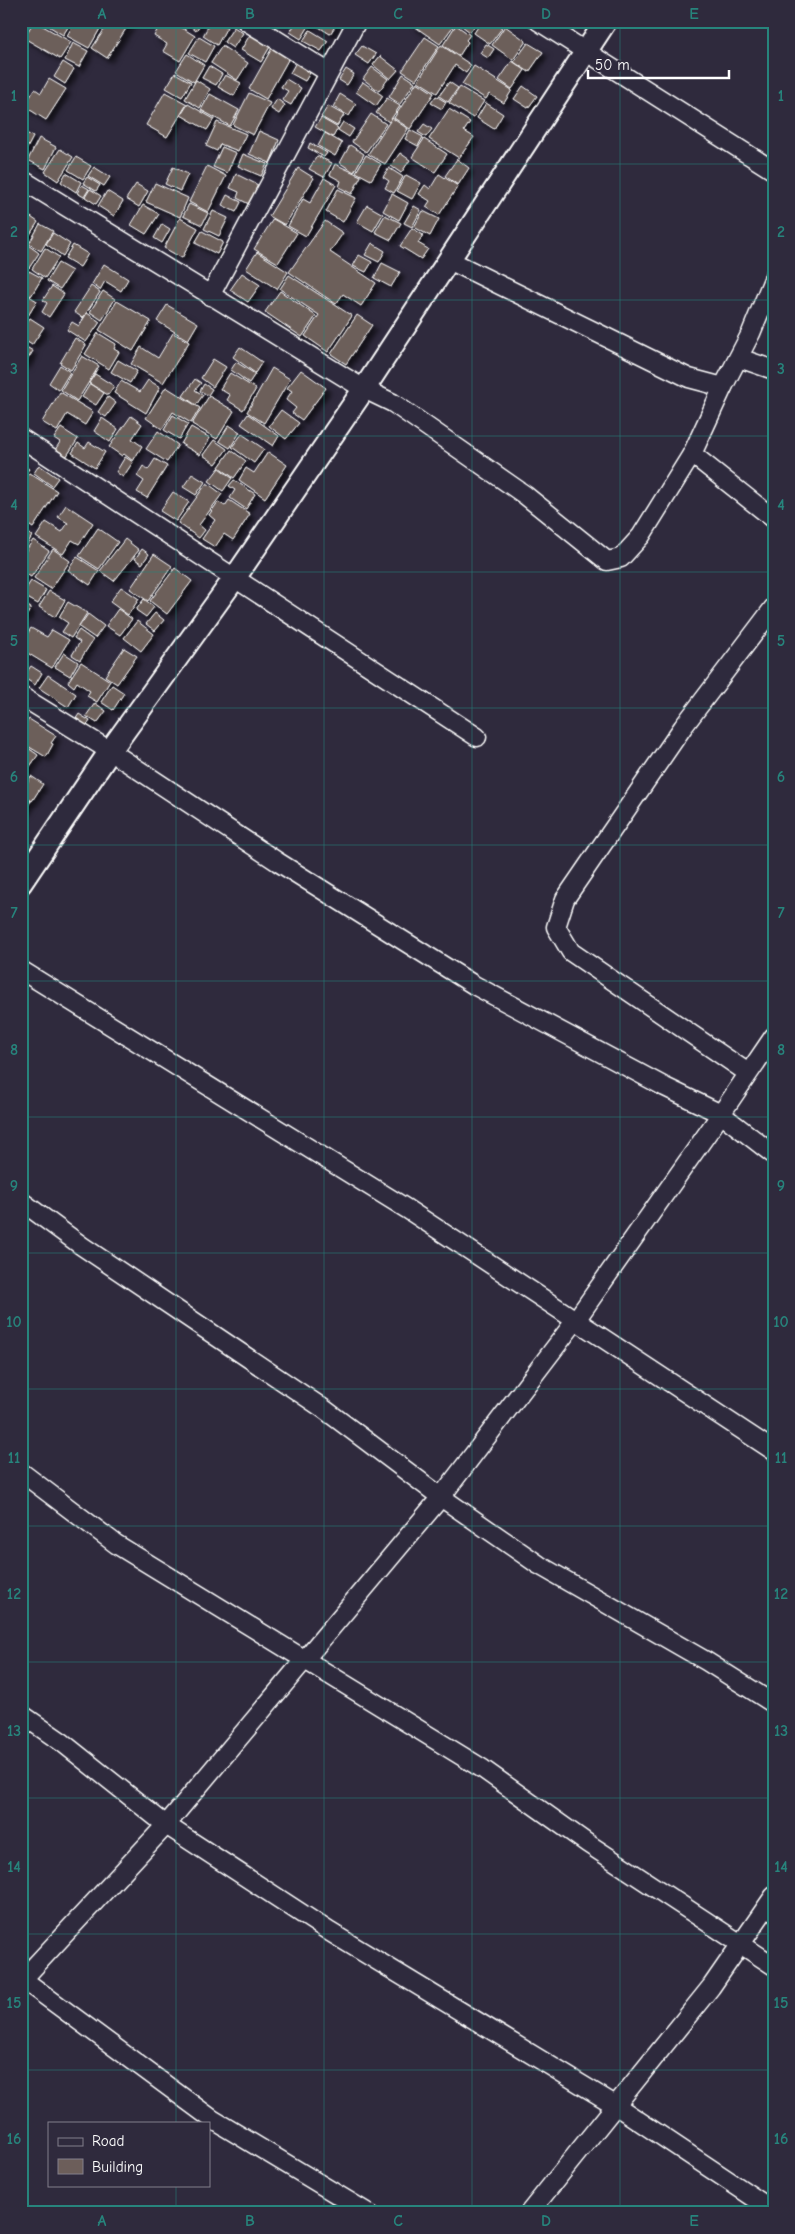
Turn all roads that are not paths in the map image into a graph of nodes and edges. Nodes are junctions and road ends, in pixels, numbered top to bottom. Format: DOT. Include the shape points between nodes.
graph roads {
  1 [pos="246,21"];
  2 [pos="357,21"];
  3 [pos="538,21"];
  4 [pos="606,21"];
  5 [pos="587,51"];
  6 [pos="328,72"];
  7 [pos="774,171"];
  8 [pos="21,179"];
  9 [pos="449,260"];
  10 [pos="774,278"];
  11 [pos="210,296"];
  12 [pos="739,358"];
  13 [pos="774,370"];
  14 [pos="723,387"];
  15 [pos="364,389"];
  16 [pos="21,438"];
  17 [pos="692,454"];
  18 [pos="774,519"];
  19 [pos="234,579"];
  20 [pos="774,607"];
  21 [pos="21,696"];
  22 [pos="477,737"];
  23 [pos="110,751"];
  24 [pos="21,883"];
  25 [pos="21,970"];
  26 [pos="774,1036"];
  27 [pos="748,1073"];
  28 [pos="721,1114"];
  29 [pos="774,1155"];
  30 [pos="21,1201"];
  31 [pos="576,1320"];
  32 [pos="774,1452"];
  33 [pos="21,1472"];
  34 [pos="441,1497"];
  35 [pos="302,1660"];
  36 [pos="774,1704"];
  37 [pos="21,1714"];
  38 [pos="166,1825"];
  39 [pos="774,1896"];
  40 [pos="742,1945"];
  41 [pos="774,1966"];
  42 [pos="22,1980"];
  43 [pos="615,2105"];
  44 [pos="774,2211"];
  45 [pos="368,2213"];
  46 [pos="529,2213"];
  1 -- 6 [label="street"];
  2 -- 6 [label="street"];
  3 -- 5 [label="street"];
  4 -- 5 [label="street"];
  5 -- 7 [label="street"];
  5 -- 9 [label="street"];
  6 -- 11 [label="street"];
  8 -- 11 [label="street"];
  9 -- 14 [label="street" via="689,378"];
  9 -- 15 [label="street"];
  10 -- 12 [label="street"];
  11 -- 15 [label="street"];
  12 -- 13 [label="street"];
  12 -- 14 [label="street"];
  14 -- 17 [label="street"];
  15 -- 17 [label="street" via="393,403 525,495 607,561 621,558 641,536"];
  15 -- 19 [label="street"];
  16 -- 19 [label="street"];
  17 -- 18 [label="street"];
  19 -- 22 [label="street"];
  19 -- 23 [label="street"];
  20 -- 27 [label="street" via="683,727 565,899 556,927 571,952"];
  21 -- 23 [label="street"];
  23 -- 24 [label="street"];
  23 -- 28 [label="street" via="474,986"];
  25 -- 31 [label="street" via="407,1209"];
  26 -- 27 [label="street"];
  27 -- 28 [label="street"];
  28 -- 29 [label="street"];
  28 -- 31 [label="street"];
  30 -- 34 [label="street" via="82,1246 324,1409"];
  31 -- 32 [label="street"];
  31 -- 34 [label="street"];
  33 -- 35 [label="street" via="116,1544"];
  34 -- 35 [label="street"];
  34 -- 36 [label="street" via="539,1565"];
  35 -- 38 [label="street"];
  35 -- 40 [label="street" via="483,1769 587,1843"];
  37 -- 38 [label="street" via="63,1743"];
  38 -- 42 [label="street"];
  38 -- 43 [label="street" via="330,1932"];
  39 -- 40 [label="street"];
  40 -- 41 [label="street"];
  40 -- 43 [label="street"];
  42 -- 45 [label="street" via="212,2118"];
  43 -- 44 [label="street"];
  43 -- 46 [label="street"];
}
